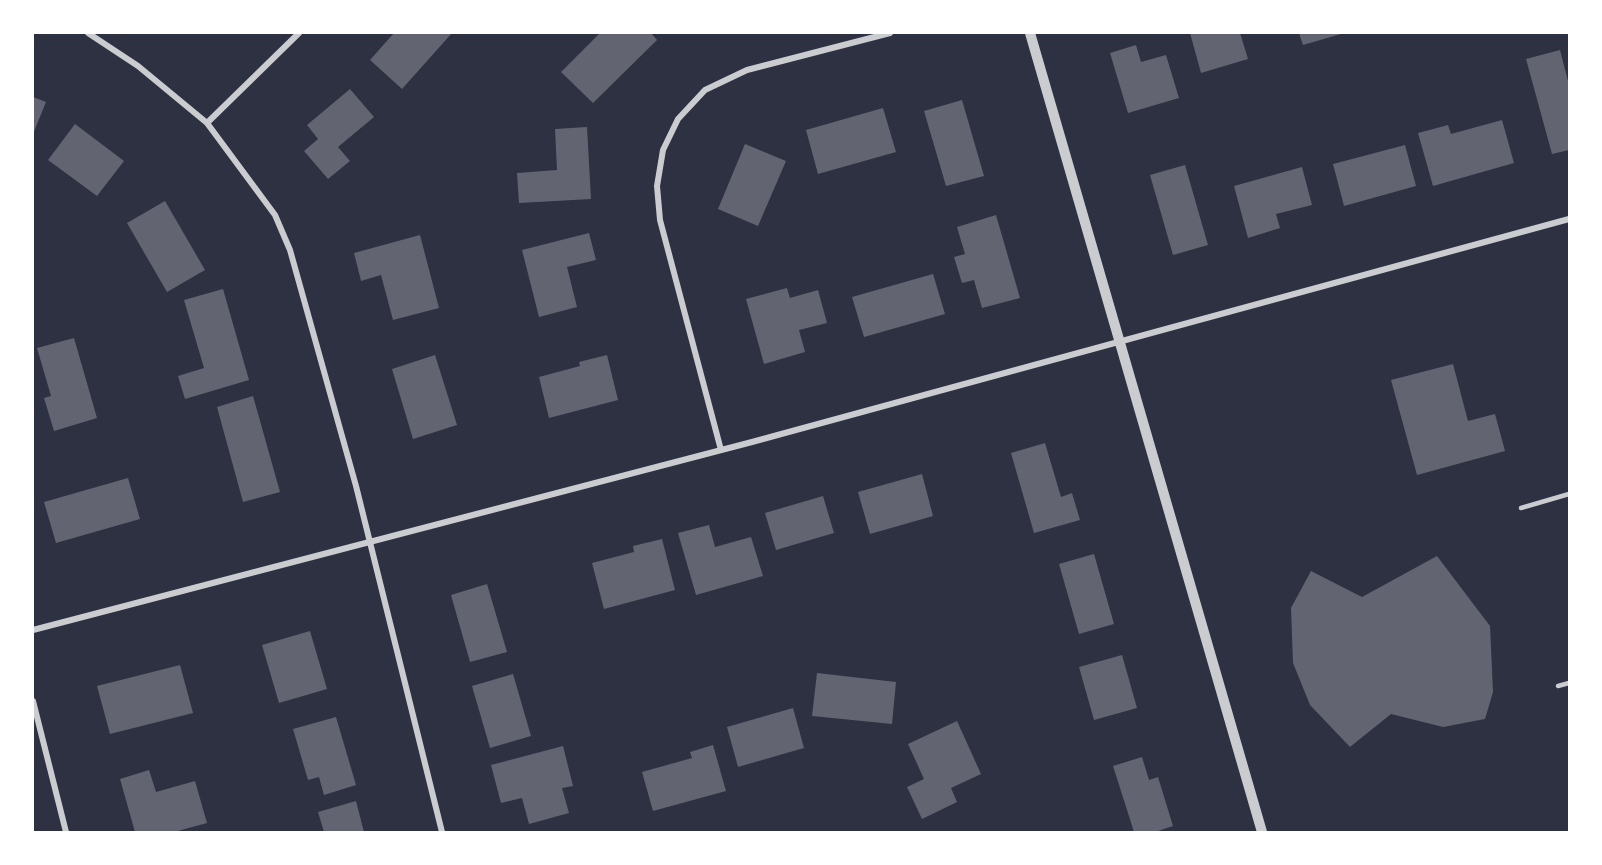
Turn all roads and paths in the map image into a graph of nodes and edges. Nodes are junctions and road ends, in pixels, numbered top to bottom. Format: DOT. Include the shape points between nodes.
graph roads {
  1 [pos="88,33"];
  2 [pos="299,33"];
  3 [pos="890,33"];
  4 [pos="1030,33"];
  5 [pos="207,123"];
  6 [pos="1569,219"];
  7 [pos="1120,342"];
  8 [pos="721,450"];
  9 [pos="1569,494"];
  10 [pos="1521,508"];
  11 [pos="369,542"];
  12 [pos="33,630"];
  13 [pos="1569,683"];
  14 [pos="1558,686"];
  15 [pos="33,701"];
  16 [pos="66,832"];
  17 [pos="442,832"];
  18 [pos="1262,832"];
  1 -- 5 [label="street" via="138,66"];
  2 -- 5 [label="street"];
  3 -- 8 [label="street" via="747,70 705,90 678,119 663,150 657,186 660,220"];
  4 -- 7 [label="street"];
  5 -- 11 [label="street" via="275,216 290,250"];
  6 -- 7 [label="street"];
  7 -- 8 [label="street"];
  7 -- 18 [label="street"];
  8 -- 11 [label="street"];
  9 -- 10 [label="lane"];
  11 -- 12 [label="street"];
  11 -- 17 [label="street"];
  13 -- 14 [label="lane"];
  15 -- 16 [label="street"];
}
